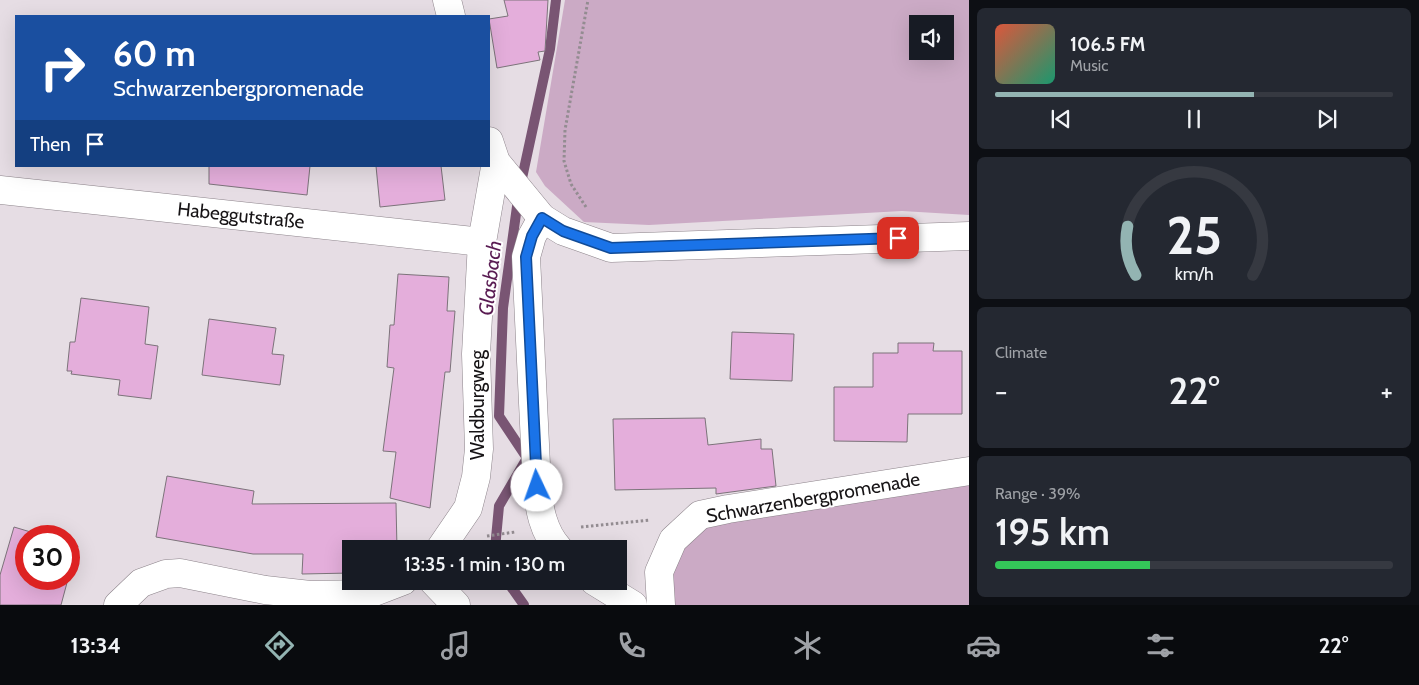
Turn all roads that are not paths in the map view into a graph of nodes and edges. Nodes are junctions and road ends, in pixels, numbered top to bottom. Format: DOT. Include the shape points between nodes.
graph roads {
  1 [pos="447,0"];
  2 [pos="451,15"];
  3 [pos="492,152"];
  4 [pos="0,190"];
  5 [pos="552,224"];
  6 [pos="969,236"];
  7 [pos="482,242"];
  8 [pos="969,470"];
  9 [pos="552,539"];
  10 [pos="446,540"];
  11 [pos="379,590"];
  12 [pos="442,590"];
  13 [pos="609,590"];
  14 [pos="118,605"];
  15 [pos="456,605"];
  16 [pos="633,605"];
  17 [pos="661,605"];
  1 -- 2 [label="street"];
  3 -- 5 [label="street"];
  3 -- 7 [label="street, Waldburgweg"];
  4 -- 7 [label="street, Habeggutstraße"];
  5 -- 6 [label="street" via="611,248"];
  5 -- 9 [label="street" via="532,236 526,257 537,486 539,505"];
  7 -- 10 [label="street, Waldburgweg" via="476,354 478,459 468,508"];
  8 -- 17 [label="street, Schwarzenbergpromenade" via="700,515 673,540 659,572"];
  11 -- 14 [label="street" via="369,594 310,595 180,573 166,574 141,583"];
  12 -- 15 [label="street"];
  13 -- 16 [label="street"];
}
